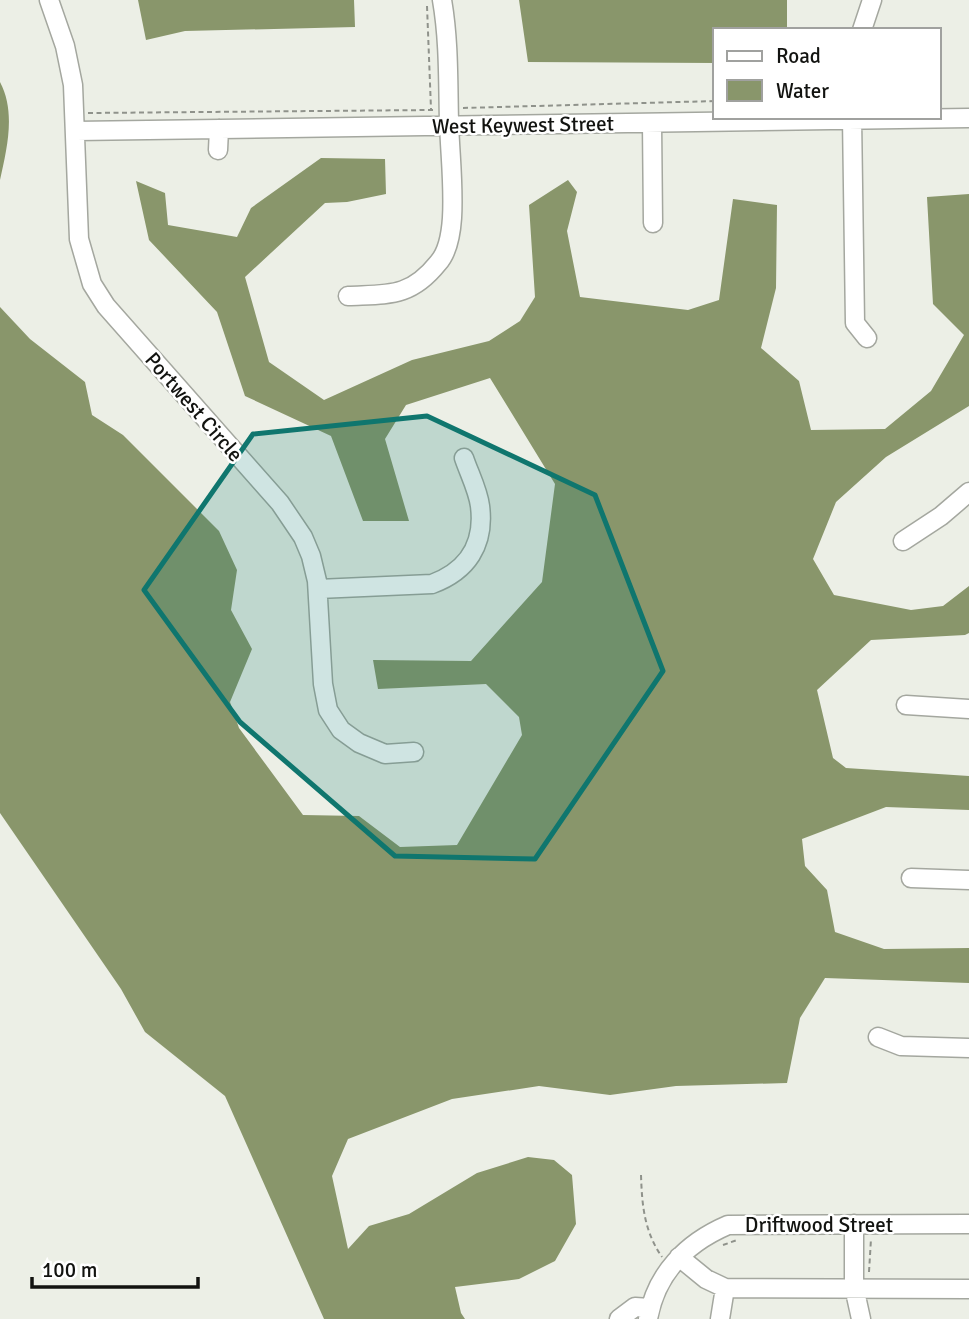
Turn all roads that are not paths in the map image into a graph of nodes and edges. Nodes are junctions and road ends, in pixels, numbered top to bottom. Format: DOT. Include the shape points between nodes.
graph roads {
  1 [pos="48,0"];
  2 [pos="442,0"];
  3 [pos="872,0"];
  4 [pos="863,28"];
  5 [pos="443,115"];
  6 [pos="941,118"];
  7 [pos="969,118"];
  8 [pos="802,119"];
  9 [pos="852,119"];
  10 [pos="652,122"];
  11 [pos="219,130"];
  12 [pos="76,131"];
  13 [pos="218,150"];
  14 [pos="653,223"];
  15 [pos="348,296"];
  16 [pos="867,338"];
  17 [pos="464,458"];
  18 [pos="969,492"];
  19 [pos="903,541"];
  20 [pos="318,590"];
  21 [pos="906,705"];
  22 [pos="969,709"];
  23 [pos="414,752"];
  24 [pos="911,878"];
  25 [pos="969,880"];
  26 [pos="878,1037"];
  27 [pos="969,1048"];
  28 [pos="969,1224"];
  29 [pos="860,1233"];
  30 [pos="672,1259"];
  31 [pos="854,1287"];
  32 [pos="725,1288"];
  33 [pos="969,1289"];
  34 [pos="649,1313"];
  35 [pos="619,1319"];
  36 [pos="720,1319"];
  37 [pos="861,1319"];
  1 -- 12 [label="street, Portwest Circle" via="65,46"];
  2 -- 5 [label="street" via="447,39"];
  3 -- 4 [label="street"];
  5 -- 10 [label="street, West Keywest Street"];
  5 -- 11 [label="street, West Keywest Street"];
  5 -- 15 [label="street" via="452,220 440,261 422,281 400,293"];
  6 -- 7 [label="street, West Keywest Street"];
  8 -- 10 [label="street, West Keywest Street"];
  9 -- 16 [label="street" via="855,323"];
  10 -- 14 [label="street"];
  11 -- 12 [label="street, West Keywest Street"];
  11 -- 13 [label="street"];
  12 -- 20 [label="street, Portwest Circle" via="79,239 92,284 106,306 280,503 303,537"];
  17 -- 20 [label="street" via="480,505 480,526 466,564 432,584"];
  18 -- 19 [label="street"];
  20 -- 23 [label="street, Portwest Circle" via="328,710 341,730 359,743 385,754"];
  21 -- 22 [label="street"];
  24 -- 25 [label="street"];
  26 -- 27 [label="street" via="901,1046"];
  28 -- 29 [label="street, Driftwood Street"];
  29 -- 30 [label="street, Driftwood Street" via="728,1226"];
  29 -- 31 [label="street"];
  30 -- 32 [label="street"];
  30 -- 34 [label="street, Driftwood Street"];
  31 -- 32 [label="street"];
  31 -- 33 [label="street"];
  31 -- 37 [label="street"];
  32 -- 36 [label="street"];
  34 -- 35 [label="street" via="635,1307"];
}
